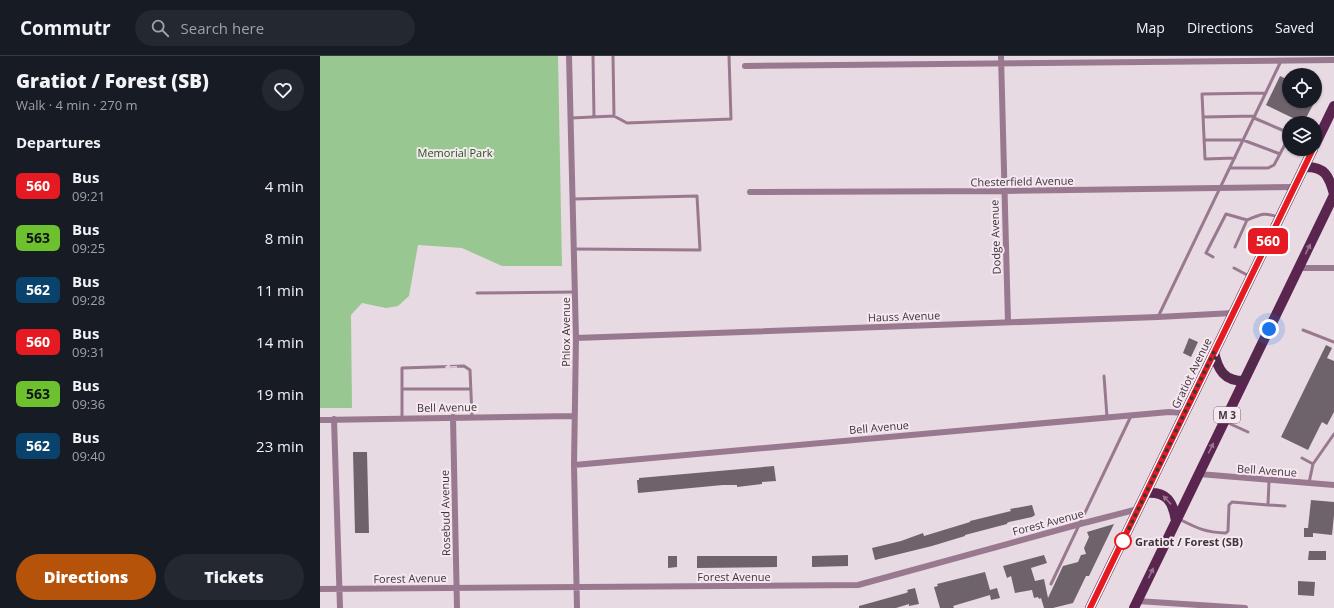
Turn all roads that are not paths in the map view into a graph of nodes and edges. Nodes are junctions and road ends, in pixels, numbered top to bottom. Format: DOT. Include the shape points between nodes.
graph roads {
  1 [pos="569,56"];
  2 [pos="593,56"];
  3 [pos="613,56"];
  4 [pos="729,56"];
  5 [pos="1001,56"];
  6 [pos="1307,58"];
  7 [pos="1253,59"];
  8 [pos="1334,60"];
  9 [pos="1281,61"];
  10 [pos="1001,63"];
  11 [pos="745,66"];
  12 [pos="1266,93"];
  13 [pos="1334,106"];
  14 [pos="614,116"];
  15 [pos="594,117"];
  16 [pos="1204,117"];
  17 [pos="1254,117"];
  18 [pos="571,118"];
  19 [pos="1282,130"];
  20 [pos="1322,131"];
  21 [pos="1204,140"];
  22 [pos="1244,140"];
  23 [pos="1282,150"];
  24 [pos="1280,154"];
  25 [pos="1310,156"];
  26 [pos="1235,158"];
  27 [pos="1304,167"];
  28 [pos="1230,168"];
  29 [pos="1294,187"];
  30 [pos="1220,188"];
  31 [pos="1004,191"];
  32 [pos="750,192"];
  33 [pos="1334,195"];
  34 [pos="572,199"];
  35 [pos="1280,217"];
  36 [pos="1247,220"];
  37 [pos="1235,247"];
  38 [pos="574,249"];
  39 [pos="1213,257"];
  40 [pos="1234,268"];
  41 [pos="1299,268"];
  42 [pos="1334,268"];
  43 [pos="1251,277"];
  44 [pos="575,292"];
  45 [pos="477,293"];
  46 [pos="1233,313"];
  47 [pos="1158,318"];
  48 [pos="1008,322"];
  49 [pos="1303,330"];
  50 [pos="576,338"];
  51 [pos="1334,342"];
  52 [pos="1214,352"];
  53 [pos="1104,376"];
  54 [pos="1244,380"];
  55 [pos="402,389"];
  56 [pos="470,389"];
  57 [pos="1185,413"];
  58 [pos="1132,415"];
  59 [pos="574,416"];
  60 [pos="453,417"];
  61 [pos="472,417"];
  62 [pos="1107,417"];
  63 [pos="402,418"];
  64 [pos="334,419"];
  65 [pos="320,420"];
  66 [pos="1224,421"];
  67 [pos="1248,432"];
  68 [pos="1334,434"];
  69 [pos="1302,458"];
  70 [pos="1313,464"];
  71 [pos="574,465"];
  72 [pos="1198,474"];
  73 [pos="1269,480"];
  74 [pos="1309,483"];
  75 [pos="1334,485"];
  76 [pos="1146,493"];
  77 [pos="1268,505"];
  78 [pos="1285,506"];
  79 [pos="1138,509"];
  80 [pos="1177,519"];
  81 [pos="1080,524"];
  82 [pos="1051,584"];
  83 [pos="577,587"];
  84 [pos="457,588"];
  85 [pos="320,589"];
  86 [pos="339,589"];
  87 [pos="1135,604"];
  88 [pos="340,608"];
  89 [pos="457,608"];
  90 [pos="577,608"];
  91 [pos="1090,608"];
  92 [pos="1245,608"];
  1 -- 18 [label="street, Phlox Avenue"];
  2 -- 15 [label="lane"];
  3 -- 14 [label="lane"];
  4 -- 14 [label="lane" via="731,119 627,123"];
  5 -- 10 [label="street, Dodge Avenue"];
  6 -- 8 [label="street"];
  6 -- 9 [label="street"];
  7 -- 9 [label="street"];
  7 -- 10 [label="street"];
  9 -- 12 [label="lane"];
  10 -- 11 [label="street"];
  10 -- 31 [label="street, Dodge Avenue"];
  12 -- 16 [label="lane" via="1202,94"];
  12 -- 17 [label="lane"];
  13 -- 20 [label="main road"];
  14 -- 15 [label="lane"];
  15 -- 18 [label="lane"];
  16 -- 17 [label="lane"];
  16 -- 21 [label="lane"];
  17 -- 19 [label="lane"];
  17 -- 22 [label="lane"];
  18 -- 34 [label="street, Phlox Avenue"];
  21 -- 22 [label="lane"];
  21 -- 26 [label="lane" via="1205,159"];
  22 -- 24 [label="lane"];
  22 -- 26 [label="lane"];
  23 -- 24 [label="lane"];
  24 -- 28 [label="lane" via="1274,165 1268,168"];
  25 -- 27 [label="main road, Gratiot Avenue"];
  26 -- 28 [label="lane"];
  27 -- 29 [label="main road, Gratiot Avenue"];
  27 -- 33 [label="main road" via="1322,170 1329,178"];
  28 -- 30 [label="lane"];
  29 -- 30 [label="street, Chesterfield Avenue"];
  29 -- 35 [label="main road, Gratiot Avenue"];
  30 -- 31 [label="street, Chesterfield Avenue"];
  30 -- 47 [label="lane"];
  31 -- 32 [label="street, Chesterfield Avenue"];
  31 -- 48 [label="street, Dodge Avenue"];
  41 -- 33 [label="main road, M 3, one-way"];
  34 -- 38 [label="street, Phlox Avenue"];
  34 -- 38 [label="lane" via="697,196 700,250"];
  35 -- 36 [label="lane" via="1266,213"];
  35 -- 43 [label="main road, Gratiot Avenue"];
  36 -- 37 [label="lane"];
  36 -- 39 [label="lane" via="1226,214 1206,253"];
  38 -- 44 [label="street, Phlox Avenue"];
  40 -- 43 [label="lane"];
  41 -- 42 [label="street"];
  41 -- 54 [label="main road, M 3"];
  43 -- 46 [label="main road, Gratiot Avenue"];
  44 -- 45 [label="lane"];
  44 -- 50 [label="street, Phlox Avenue"];
  46 -- 47 [label="street, Hauss Avenue"];
  46 -- 52 [label="main road, Gratiot Avenue"];
  47 -- 48 [label="street, Hauss Avenue"];
  48 -- 50 [label="street, Hauss Avenue"];
  49 -- 51 [label="lane"];
  50 -- 59 [label="street, Phlox Avenue"];
  52 -- 54 [label="main road" via="1224,375 1232,380"];
  52 -- 57 [label="main road, Gratiot Avenue"];
  53 -- 62 [label="lane"];
  54 -- 66 [label="main road, M 3"];
  55 -- 56 [label="lane"];
  56 -- 55 [label="lane, one-way" via="470,370 464,366 402,368"];
  55 -- 63 [label="lane"];
  56 -- 61 [label="lane"];
  57 -- 58 [label="street, Bell Avenue"];
  57 -- 76 [label="main road, Gratiot Avenue"];
  58 -- 62 [label="street, Bell Avenue"];
  58 -- 81 [label="lane"];
  59 -- 61 [label="street, Bell Avenue"];
  59 -- 71 [label="street, Phlox Avenue"];
  60 -- 61 [label="street, Bell Avenue"];
  60 -- 63 [label="street, Bell Avenue"];
  60 -- 84 [label="street, Rosebud Avenue"];
  62 -- 71 [label="street, Bell Avenue"];
  63 -- 64 [label="street, Bell Avenue"];
  64 -- 65 [label="street, Bell Avenue"];
  64 -- 86 [label="street"];
  66 -- 67 [label="lane"];
  72 -- 66 [label="main road, M 3, one-way"];
  68 -- 70 [label="lane"];
  69 -- 70 [label="lane"];
  70 -- 74 [label="lane"];
  71 -- 83 [label="street, Phlox Avenue"];
  72 -- 73 [label="street, Bell Avenue"];
  72 -- 80 [label="main road, M 3"];
  73 -- 74 [label="street, Bell Avenue"];
  73 -- 77 [label="lane"];
  74 -- 75 [label="street, Bell Avenue"];
  76 -- 79 [label="main road, Gratiot Avenue"];
  80 -- 76 [label="main road, one-way" via="1166,497 1157,493"];
  77 -- 78 [label="lane"];
  77 -- 80 [label="lane" via="1232,502 1229,505 1226,533 1203,530"];
  79 -- 81 [label="street, Forest Avenue"];
  79 -- 91 [label="main road, Gratiot Avenue"];
  87 -- 80 [label="main road, M 3, one-way"];
  81 -- 82 [label="lane"];
  81 -- 83 [label="street, Forest Avenue" via="858,585"];
  83 -- 84 [label="street, Forest Avenue"];
  83 -- 90 [label="street, Phlox Avenue"];
  84 -- 86 [label="street, Forest Avenue"];
  84 -- 89 [label="street, Rosebud Avenue"];
  85 -- 86 [label="street, Forest Avenue"];
  86 -- 88 [label="street"];
  87 -- 92 [label="street"];
}
